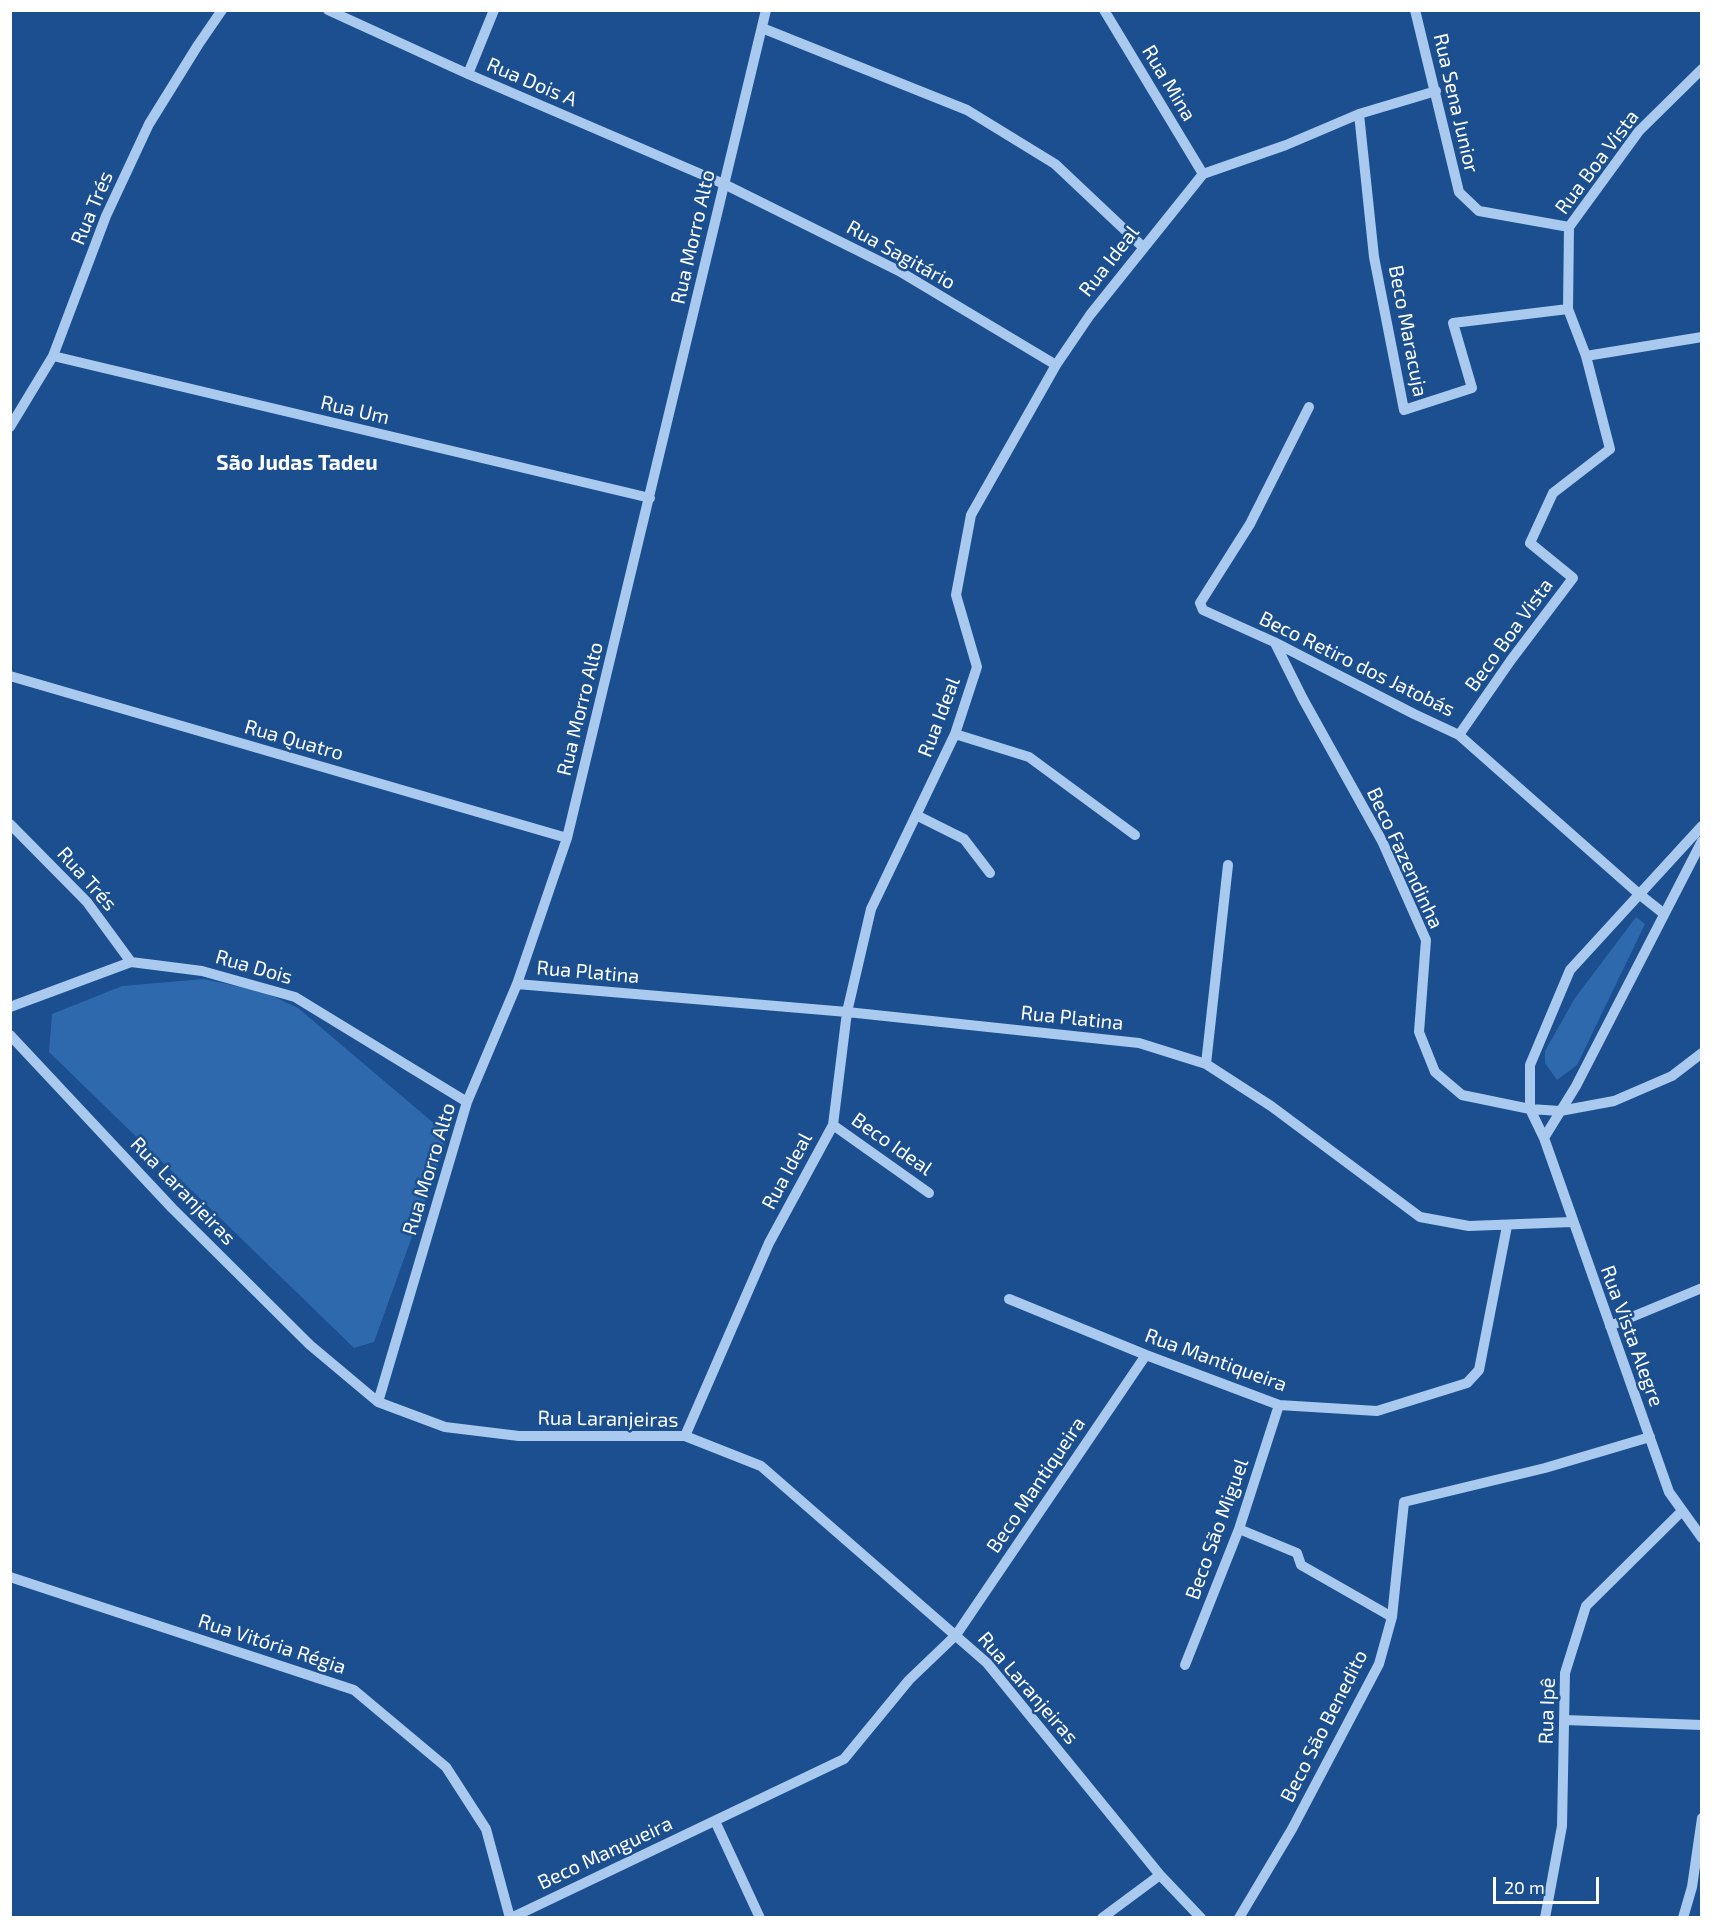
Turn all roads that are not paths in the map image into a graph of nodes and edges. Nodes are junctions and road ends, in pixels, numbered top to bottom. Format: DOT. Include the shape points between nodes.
graph roads {
  1 [pos="222,10"];
  2 [pos="328,10"];
  3 [pos="494,10"];
  4 [pos="766,10"];
  5 [pos="1104,10"];
  6 [pos="1415,10"];
  7 [pos="762,28"];
  8 [pos="1701,69"];
  9 [pos="468,74"];
  10 [pos="1436,91"];
  11 [pos="1359,114"];
  12 [pos="1203,174"];
  13 [pos="724,184"];
  14 [pos="1569,227"];
  15 [pos="1143,247"];
  16 [pos="1568,309"];
  17 [pos="1701,337"];
  18 [pos="53,356"];
  19 [pos="1586,356"];
  20 [pos="1056,365"];
  21 [pos="1309,407"];
  22 [pos="10,426"];
  23 [pos="650,498"];
  24 [pos="1274,642"];
  25 [pos="10,676"];
  26 [pos="955,734"];
  27 [pos="1459,735"];
  28 [pos="916,815"];
  29 [pos="10,824"];
  30 [pos="1701,826"];
  31 [pos="1135,835"];
  32 [pos="567,838"];
  33 [pos="1701,841"];
  34 [pos="1228,865"];
  35 [pos="990,873"];
  36 [pos="1639,894"];
  37 [pos="1663,913"];
  38 [pos="131,963"];
  39 [pos="517,984"];
  40 [pos="10,1007"];
  41 [pos="848,1012"];
  42 [pos="10,1035"];
  43 [pos="1701,1053"];
  44 [pos="1206,1064"];
  45 [pos="467,1102"];
  46 [pos="1530,1109"];
  47 [pos="1560,1111"];
  48 [pos="833,1125"];
  49 [pos="1544,1138"];
  50 [pos="930,1193"];
  51 [pos="1572,1222"];
  52 [pos="1507,1226"];
  53 [pos="1701,1288"];
  54 [pos="1009,1299"];
  55 [pos="1610,1326"];
  56 [pos="1146,1355"];
  57 [pos="378,1402"];
  58 [pos="1280,1405"];
  59 [pos="685,1436"];
  60 [pos="1650,1437"];
  61 [pos="1682,1511"];
  62 [pos="1239,1529"];
  63 [pos="1701,1538"];
  64 [pos="10,1577"];
  65 [pos="1392,1617"];
  66 [pos="956,1635"];
  67 [pos="1185,1665"];
  68 [pos="1565,1720"];
  69 [pos="1701,1725"];
  70 [pos="1701,1818"];
  71 [pos="715,1821"];
  72 [pos="1160,1875"];
  73 [pos="511,1917"];
  74 [pos="760,1917"];
  75 [pos="1102,1917"];
  76 [pos="1200,1917"];
  77 [pos="1239,1917"];
  78 [pos="1545,1917"];
  79 [pos="1683,1917"];
  1 -- 18 [label="street, Rua Trés" via="149,124 106,216"];
  2 -- 9 [label="street, Rua Dois A"];
  3 -- 9 [label="street"];
  4 -- 7 [label="street, Rua Morro Alto"];
  5 -- 12 [label="street, Rua Mina"];
  6 -- 10 [label="street, Rua Sena Junior"];
  7 -- 13 [label="street, Rua Morro Alto"];
  7 -- 15 [label="street" via="967,110 1055,164"];
  8 -- 14 [label="street, Rua Boa Vista" via="1639,131"];
  9 -- 13 [label="street, Rua Dois A"];
  10 -- 11 [label="street"];
  10 -- 14 [label="street, Rua Sena Junior" via="1459,192 1479,211"];
  11 -- 12 [label="street"];
  11 -- 16 [label="street, Beco Maracuja" via="1374,256 1404,410 1472,388 1453,323"];
  12 -- 15 [label="street, Rua Ideal"];
  13 -- 20 [label="street, Rua Sagitário" via="899,271"];
  13 -- 23 [label="street, Rua Morro Alto"];
  14 -- 16 [label="street, Rua Boa Vista"];
  15 -- 20 [label="street, Rua Ideal"];
  16 -- 19 [label="street, Rua Boa Vista"];
  17 -- 19 [label="street"];
  18 -- 22 [label="street, Rua Trés"];
  18 -- 23 [label="street, Rua Um"];
  19 -- 27 [label="street, Beco Boa Vista" via="1610,449 1553,493 1530,543 1573,578"];
  20 -- 26 [label="street, Rua Ideal" via="971,515 956,595 977,667"];
  21 -- 24 [label="street, Beco Retiro dos Jatobás" via="1250,524 1200,603 1203,610"];
  23 -- 32 [label="street, Rua Morro Alto"];
  24 -- 27 [label="street, Beco Retiro dos Jatobás"];
  24 -- 46 [label="street, Beco Fazendinha" via="1382,842 1426,940 1419,1032 1435,1072 1462,1095"];
  25 -- 32 [label="street, Rua Quatro"];
  26 -- 28 [label="street, Rua Ideal"];
  26 -- 31 [label="street" via="1029,757"];
  27 -- 36 [label="street, Beco Retiro dos Jatobás"];
  28 -- 35 [label="street" via="964,839"];
  28 -- 41 [label="street, Rua Ideal" via="871,909"];
  29 -- 38 [label="street, Rua Trés" via="87,902"];
  30 -- 36 [label="street, Rua Vista Alegre"];
  32 -- 39 [label="street, Rua Morro Alto"];
  33 -- 37 [label="street"];
  34 -- 44 [label="street"];
  36 -- 37 [label="street, Beco Retiro dos Jatobás"];
  36 -- 46 [label="street, Rua Vista Alegre" via="1570,970 1530,1065"];
  37 -- 47 [label="street"];
  38 -- 40 [label="street, Rua Dois"];
  38 -- 45 [label="street, Rua Dois" via="202,971 295,997"];
  39 -- 41 [label="street, Rua Platina"];
  39 -- 45 [label="street, Rua Morro Alto"];
  41 -- 44 [label="street, Rua Platina" via="1138,1043"];
  41 -- 48 [label="street, Rua Ideal"];
  42 -- 57 [label="street, Rua Laranjeiras" via="172,1208 310,1346"];
  43 -- 47 [label="street, Beco Fazendinha" via="1672,1076 1614,1101"];
  44 -- 52 [label="street, Rua Platina" via="1271,1106 1420,1216 1469,1226"];
  45 -- 57 [label="street, Rua Morro Alto"];
  46 -- 47 [label="street, Beco Fazendinha"];
  46 -- 49 [label="street, Rua Vista Alegre"];
  47 -- 49 [label="street"];
  48 -- 50 [label="street, Beco Ideal"];
  48 -- 59 [label="street, Rua Ideal" via="769,1243"];
  49 -- 51 [label="street, Rua Vista Alegre"];
  51 -- 52 [label="street, Rua Platina"];
  51 -- 55 [label="street, Rua Vista Alegre"];
  52 -- 58 [label="street, Rua Mantiqueira" via="1479,1370 1467,1383 1377,1411"];
  53 -- 55 [label="street"];
  54 -- 56 [label="street, Rua Mantiqueira"];
  55 -- 60 [label="street, Rua Vista Alegre"];
  56 -- 58 [label="street, Rua Mantiqueira"];
  56 -- 66 [label="street, Beco Mantiqueira"];
  57 -- 59 [label="street, Rua Laranjeiras" via="445,1427 519,1436"];
  58 -- 62 [label="street, Beco São Miguel"];
  59 -- 66 [label="street, Rua Laranjeiras" via="761,1466"];
  60 -- 61 [label="street, Rua Vista Alegre" via="1669,1492"];
  60 -- 65 [label="street, Beco São Benedito" via="1545,1468 1404,1502"];
  61 -- 63 [label="street, Rua Vista Alegre"];
  61 -- 68 [label="street, Rua Ipê" via="1586,1605 1565,1673"];
  62 -- 65 [label="street" via="1297,1553 1301,1565"];
  62 -- 67 [label="street, Beco São Miguel"];
  64 -- 73 [label="street, Rua Vitória Régia" via="354,1690 446,1767 486,1829"];
  65 -- 77 [label="street, Beco São Benedito" via="1379,1664 1292,1829"];
  66 -- 71 [label="street, Beco Mangueira" via="909,1680 844,1760"];
  66 -- 72 [label="street, Rua Laranjeiras" via="987,1663 1024,1706"];
  68 -- 69 [label="street"];
  68 -- 78 [label="street, Rua Ipê" via="1562,1826"];
  70 -- 79 [label="street" via="1692,1887"];
  71 -- 73 [label="street, Beco Mangueira"];
  71 -- 74 [label="street"];
  72 -- 75 [label="street"];
  72 -- 76 [label="street, Rua Laranjeiras"];
}
